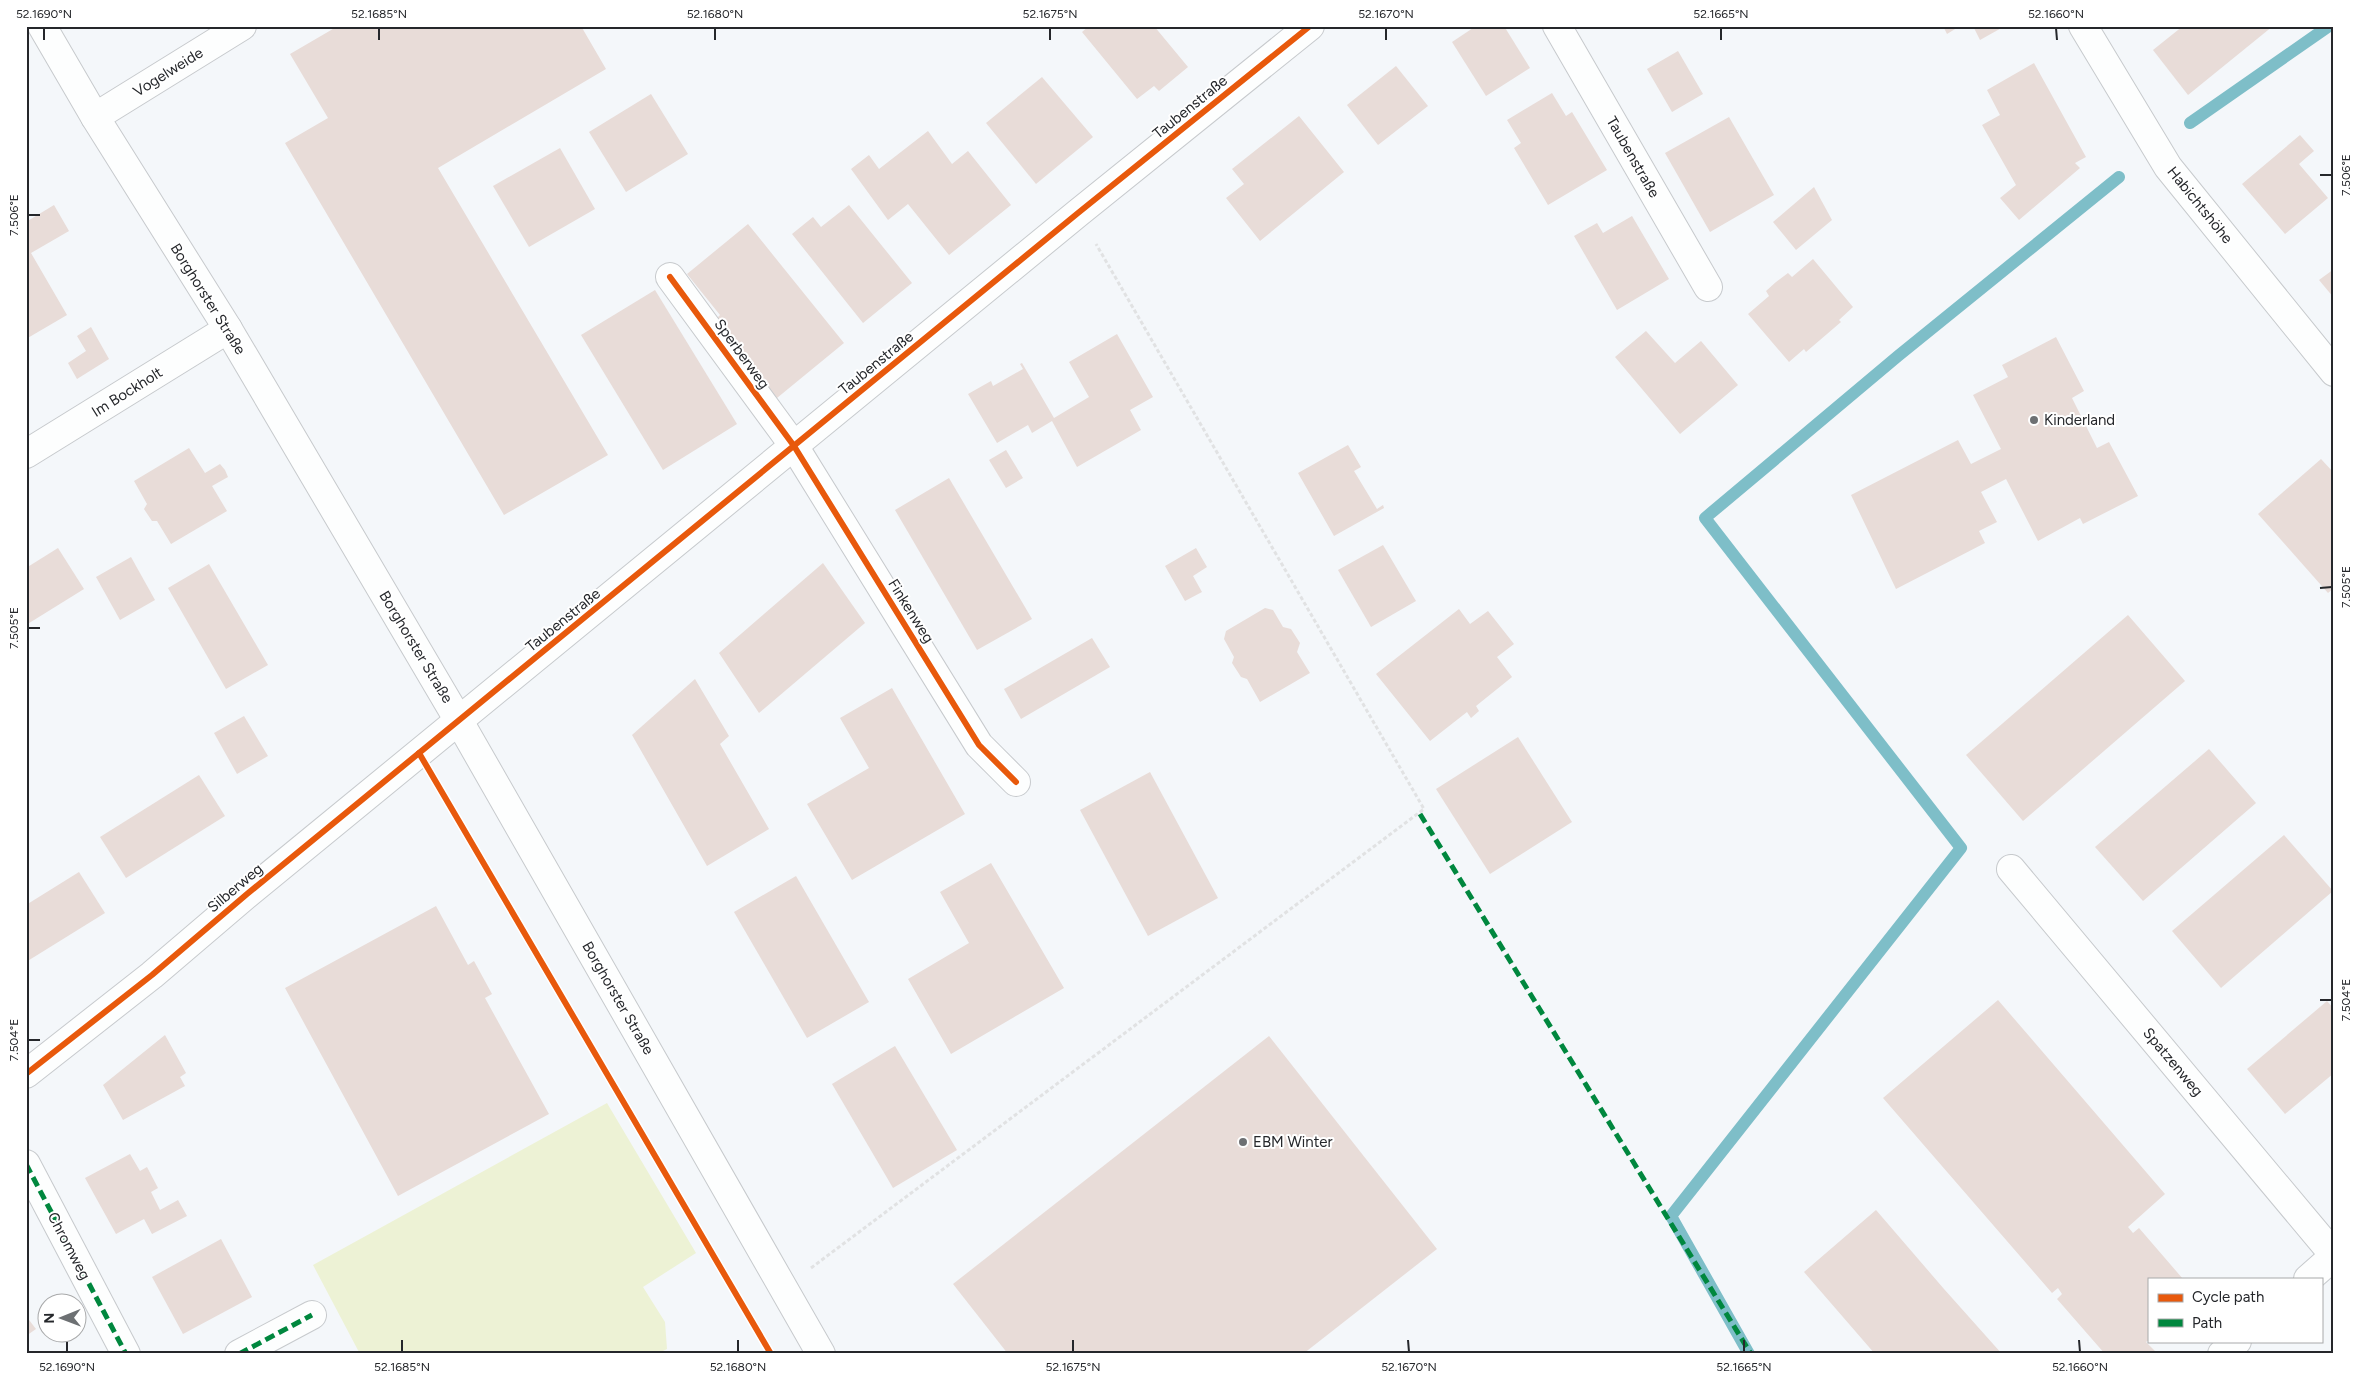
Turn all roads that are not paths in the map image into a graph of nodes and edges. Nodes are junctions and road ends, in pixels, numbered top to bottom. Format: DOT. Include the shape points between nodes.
graph roads {
  1 [pos="42,26"];
  2 [pos="242,26"];
  3 [pos="1310,26"];
  4 [pos="1557,26"];
  5 [pos="2084,26"];
  6 [pos="95,117"];
  7 [pos="670,277"];
  8 [pos="1708,287"];
  9 [pos="228,329"];
  10 [pos="2334,372"];
  11 [pos="794,446"];
  12 [pos="26,454"];
  13 [pos="459,721"];
  14 [pos="1016,782"];
  15 [pos="2011,869"];
  16 [pos="26,1074"];
  17 [pos="26,1164"];
  18 [pos="2334,1256"];
  19 [pos="2309,1278"];
  20 [pos="312,1315"];
  21 [pos="2235,1342"];
  22 [pos="126,1354"];
  23 [pos="239,1354"];
  24 [pos="820,1354"];
  25 [pos="2222,1354"];
  1 -- 6 [label="street, Borghorster Straße"];
  2 -- 6 [label="street, Vogelweide"];
  3 -- 11 [label="street, Taubenstraße"];
  4 -- 8 [label="street, Taubenstraße"];
  5 -- 10 [label="street, Habichtshöhe" via="2168,167"];
  6 -- 9 [label="street, Borghorster Straße"];
  7 -- 11 [label="street, Sperberweg"];
  9 -- 12 [label="street, Im Bockholt"];
  9 -- 13 [label="street, Borghorster Straße"];
  11 -- 13 [label="street, Taubenstraße"];
  11 -- 14 [label="street, Finkenweg" via="979,745"];
  13 -- 16 [label="street, Silberweg" via="152,975"];
  13 -- 24 [label="street, Borghorster Straße"];
  15 -- 18 [label="street, Spatzenweg"];
  17 -- 22 [label="street, Chromweg"];
  18 -- 19 [label="street, Spatzenweg"];
  20 -- 23 [label="street"];
  21 -- 25 [label="street"];
}
